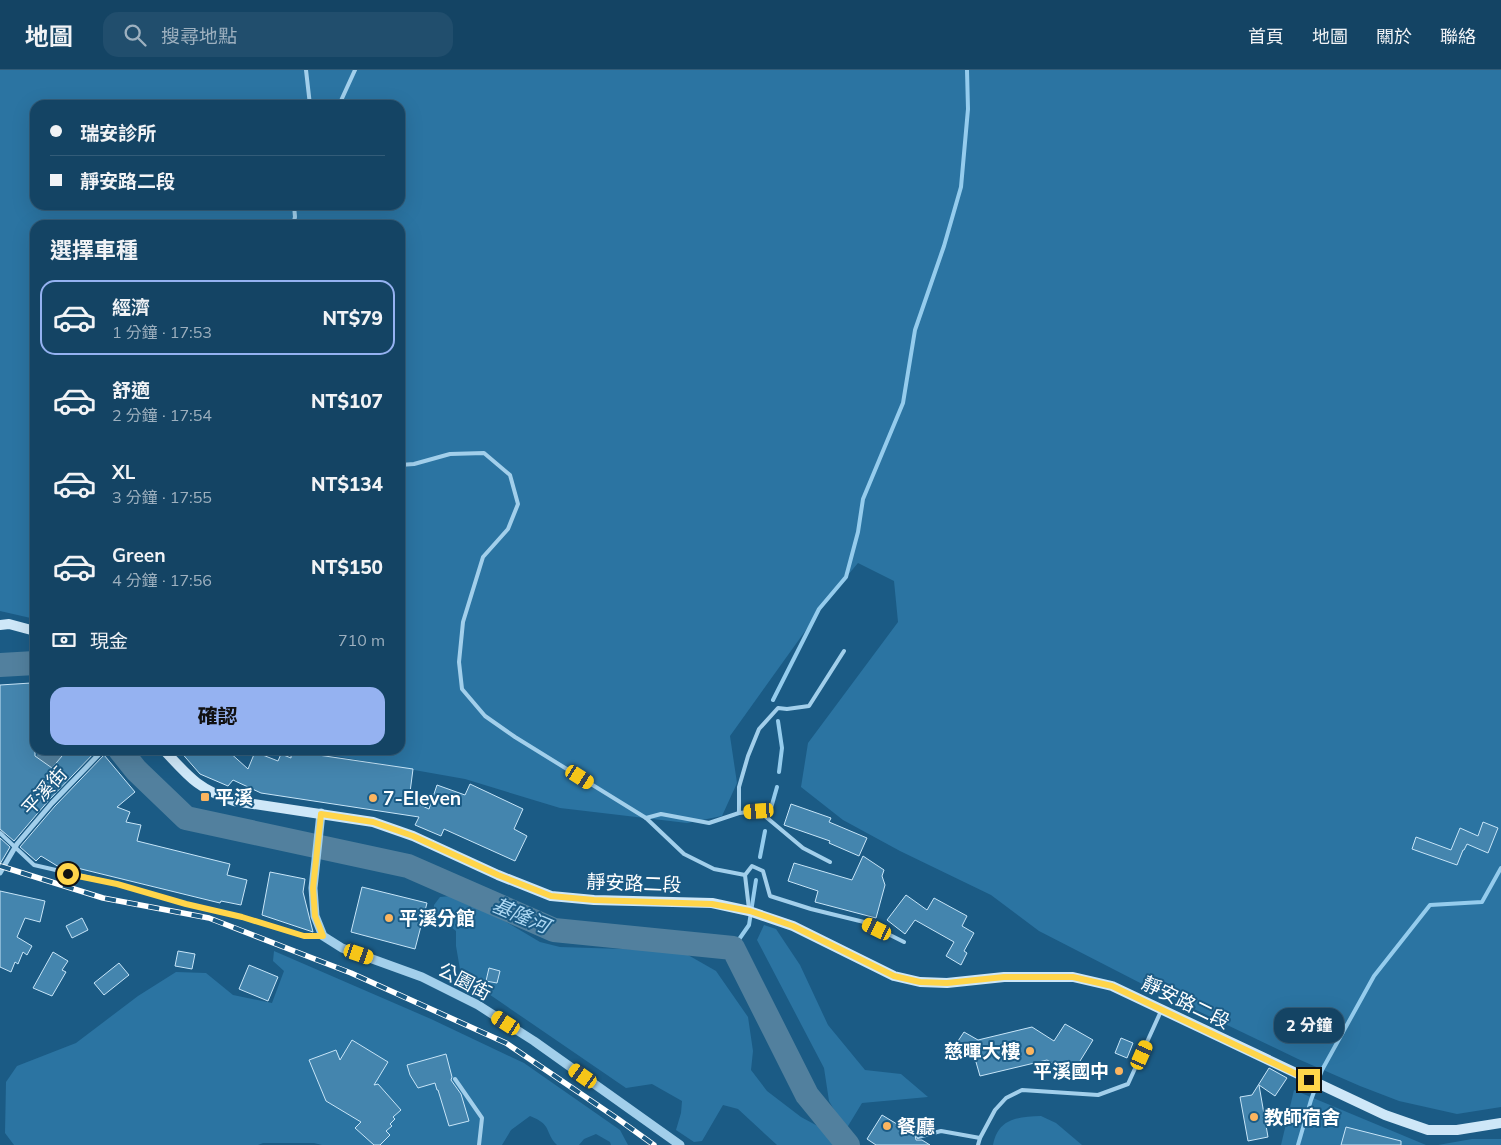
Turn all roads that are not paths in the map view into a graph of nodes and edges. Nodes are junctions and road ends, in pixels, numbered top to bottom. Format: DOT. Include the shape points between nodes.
graph roads {
  1 [pos="306,70"];
  2 [pos="355,70"];
  3 [pos="309,100"];
  4 [pos="341,100"];
  5 [pos="405,465"];
  6 [pos="0,625"];
  7 [pos="30,630"];
  8 [pos="844,651"];
  9 [pos="98,755"];
  10 [pos="169,755"];
  11 [pos="739,813"];
  12 [pos="321,814"];
  13 [pos="646,818"];
  14 [pos="0,833"];
  15 [pos="16,847"];
  16 [pos="830,862"];
  17 [pos="0,873"];
  18 [pos="745,875"];
  19 [pos="755,912"];
  20 [pos="323,936"];
  21 [pos="904,942"];
  22 [pos="1162,1009"];
  23 [pos="454,1079"];
  24 [pos="1501,1123"];
  25 [pos="918,1137"];
  26 [pos="980,1138"];
  27 [pos="479,1145"];
  28 [pos="680,1145"];
  29 [pos="978,1145"];
  1 -- 3 [label="lane"];
  2 -- 4 [label="lane"];
  5 -- 13 [label="lane" via="450,454 484,453 510,475 518,504 508,529 483,557 463,622 459,662 462,689 485,716 515,738"];
  6 -- 7 [label="main road"];
  8 -- 11 [label="lane" via="809,706 778,708 759,729 739,788"];
  9 -- 15 [label="street, 平溪街"];
  10 -- 12 [label="main road, 靜安路二段" via="196,783 213,794 234,801"];
  11 -- 13 [label="lane" via="709,823 661,814"];
  11 -- 16 [label="lane" via="759,811 803,848"];
  12 -- 19 [label="main road, 靜安路二段" via="373,822 413,836 551,896 712,904"];
  12 -- 20 [label="street" via="313,888 315,916"];
  13 -- 18 [label="lane" via="684,854 714,869"];
  14 -- 15 [label="lane, 公園街"];
  15 -- 17 [label="street, 平溪街"];
  15 -- 20 [label="lane, 公園街" via="34,864 52,870 117,884 304,936"];
  18 -- 19 [label="lane"];
  18 -- 21 [label="lane" via="752,866 763,871 770,896 864,922"];
  19 -- 22 [label="main road, 靜安路二段" via="793,926 894,976 920,982 947,983 1004,977 1073,977 1112,986"];
  20 -- 28 [label="street, 公園街" via="342,948 422,977 478,1005"];
  22 -- 24 [label="main road, 靜安路二段" via="1385,1115 1428,1130 1457,1130"];
  22 -- 26 [label="lane" via="1128,1084 1098,1094 1022,1090 1006,1098 995,1110"];
  23 -- 27 [label="lane" via="482,1118"];
  25 -- 26 [label="lane" via="941,1131"];
  26 -- 29 [label="lane"];
}
